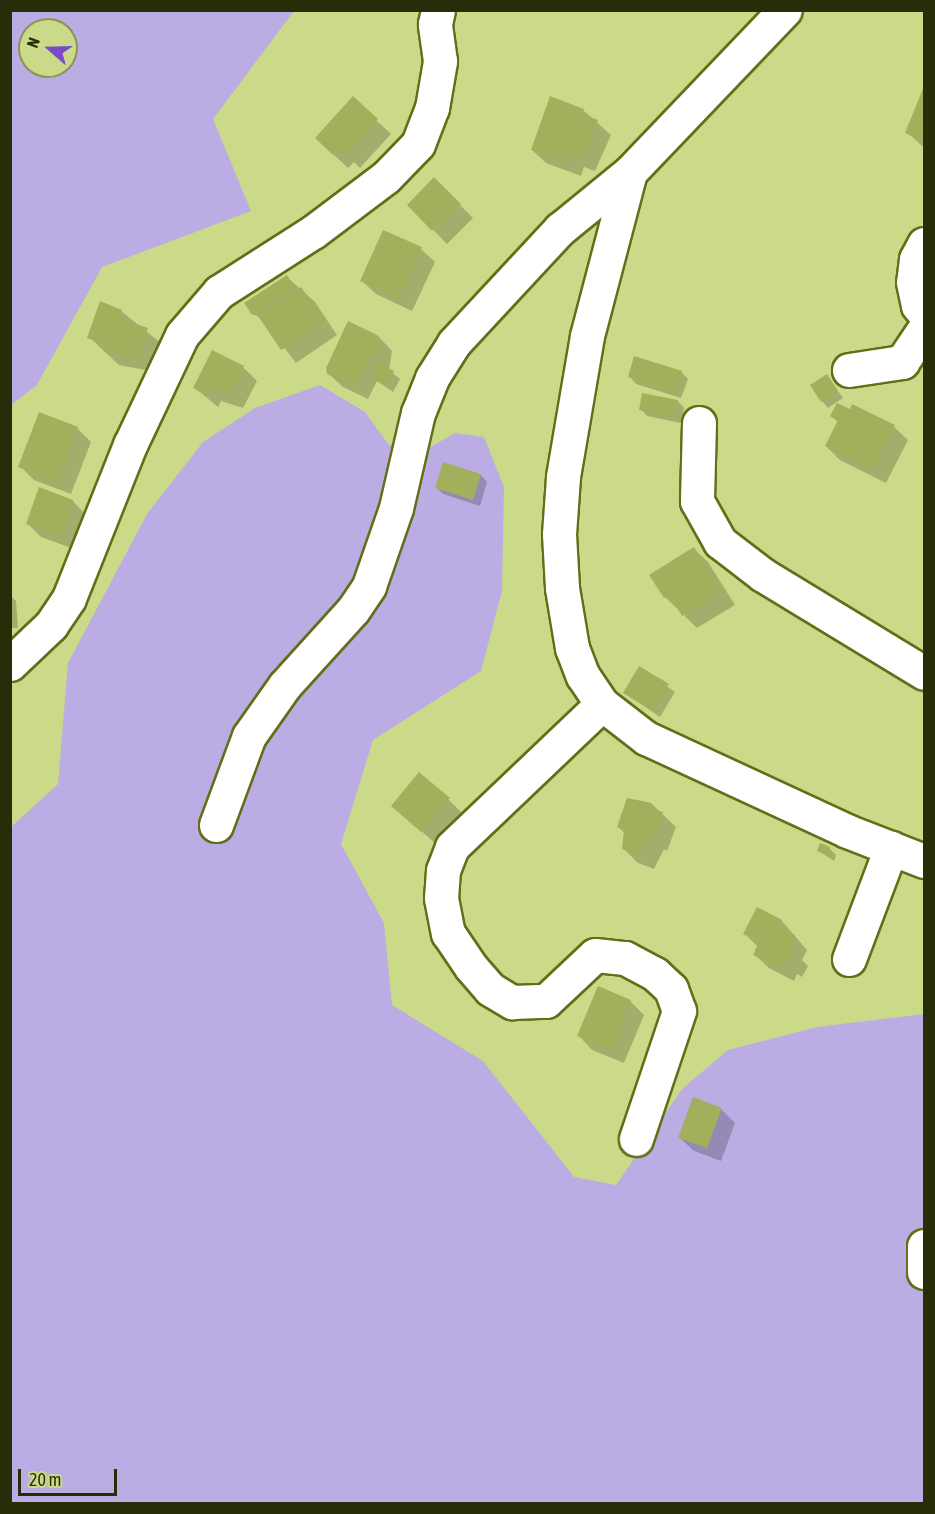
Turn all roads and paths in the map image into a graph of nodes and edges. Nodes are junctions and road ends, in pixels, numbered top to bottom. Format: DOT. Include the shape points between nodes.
graph roads {
  1 [pos="438,10"];
  2 [pos="785,10"];
  3 [pos="630,172"];
  4 [pos="924,244"];
  5 [pos="924,313"];
  6 [pos="924,329"];
  7 [pos="849,370"];
  8 [pos="699,423"];
  9 [pos="10,664"];
  10 [pos="924,673"];
  11 [pos="602,704"];
  12 [pos="216,825"];
  13 [pos="891,848"];
  14 [pos="924,861"];
  15 [pos="849,959"];
  16 [pos="636,1138"];
  17 [pos="924,1246"];
  18 [pos="924,1272"];
  1 -- 9 [label="street" via="435,24 440,61 432,108 418,144 386,177 313,232 219,292 182,335 130,445 69,598 51,625"];
  2 -- 3 [label="street"];
  3 -- 11 [label="street" via="578,376 559,534 572,648 583,676"];
  3 -- 12 [label="street" via="560,229 454,343 432,378 418,413 396,508 369,586 285,685 249,736"];
  4 -- 5 [label="street" via="916,259 913,282"];
  6 -- 7 [label="street" via="902,362"];
  8 -- 10 [label="street" via="697,501 720,542 764,575"];
  11 -- 13 [label="street" via="646,738"];
  11 -- 16 [label="street" via="452,847 443,870 441,898 448,933 471,968 490,989 512,1002 546,1001 595,955 625,958 655,974 671,989 679,1011"];
  13 -- 14 [label="street"];
  13 -- 15 [label="street"];
  17 -- 18 [label="street"];
}
